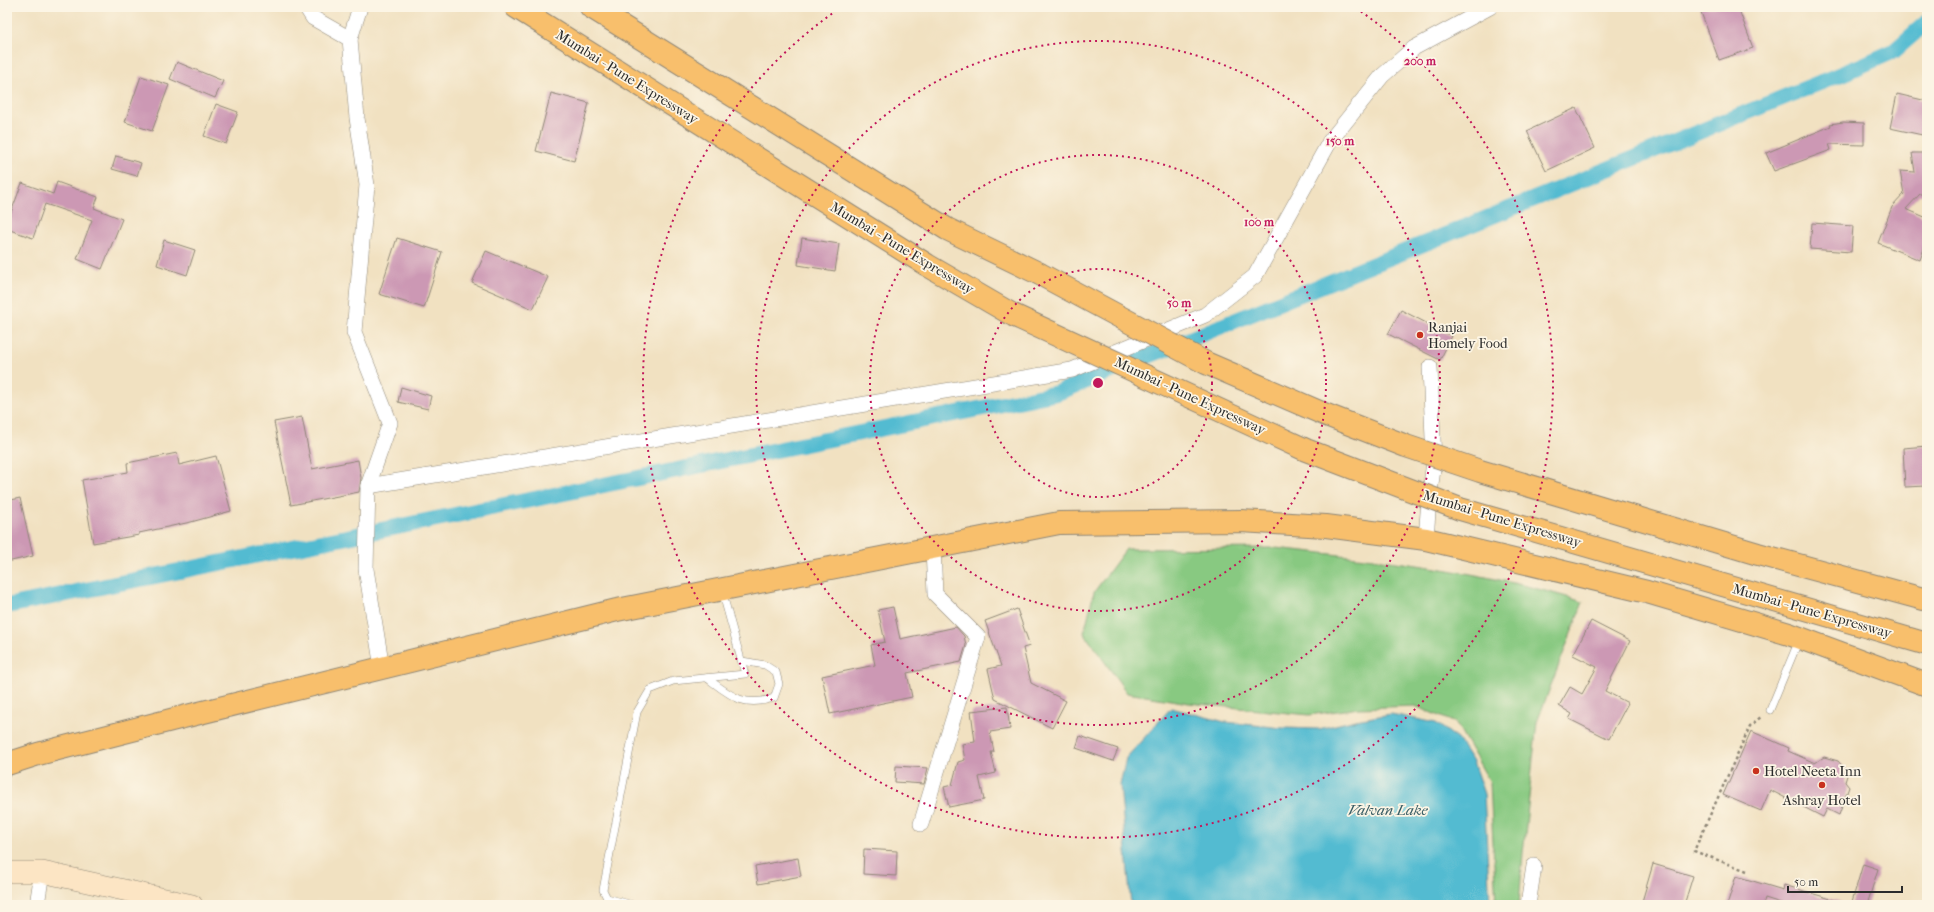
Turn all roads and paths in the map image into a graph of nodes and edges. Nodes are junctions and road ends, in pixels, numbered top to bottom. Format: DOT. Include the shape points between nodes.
graph roads {
  1 [pos="306,7"];
  2 [pos="360,7"];
  3 [pos="516,7"];
  4 [pos="591,7"];
  5 [pos="1490,7"];
  6 [pos="350,39"];
  7 [pos="1430,366"];
  8 [pos="368,486"];
  9 [pos="1426,539"];
  10 [pos="932,548"];
  11 [pos="722,589"];
  12 [pos="1927,600"];
  13 [pos="1799,638"];
  14 [pos="1927,644"];
  15 [pos="742,660"];
  16 [pos="382,668"];
  17 [pos="707,678"];
  18 [pos="1927,685"];
  19 [pos="1770,710"];
  20 [pos="7,764"];
  21 [pos="921,824"];
  22 [pos="1534,866"];
  23 [pos="1747,871"];
  24 [pos="7,872"];
  25 [pos="42,872"];
  26 [pos="37,905"];
  27 [pos="192,905"];
  28 [pos="633,905"];
  29 [pos="1528,905"];
  1 -- 6 [label="street" via="313,18"];
  2 -- 6 [label="street"];
  3 -- 14 [label="highway, Mumbai - Pune Expressway, bridge" via="927,265 1013,315 1306,450 1460,509"];
  4 -- 12 [label="highway, bridge" via="947,229 1038,272 1206,363 1324,414 1480,471 1758,554"];
  5 -- 8 [label="street" via="1414,48 1382,76 1330,141 1255,276 1205,315 1072,370"];
  6 -- 8 [label="street" via="357,118 367,185 354,332 390,422"];
  7 -- 9 [label="street" via="1434,462"];
  8 -- 16 [label="street" via="366,569"];
  9 -- 10 [label="highway" via="1318,526 1241,521 1157,520 1059,523"];
  9 -- 13 [label="highway" via="1646,592"];
  10 -- 11 [label="highway"];
  10 -- 21 [label="street" via="935,594 978,637"];
  11 -- 15 [label="lane"];
  11 -- 16 [label="highway" via="618,610"];
  13 -- 18 [label="highway"];
  13 -- 19 [label="lane"];
  15 -- 17 [label="lane" via="745,674"];
  15 -- 17 [label="lane" via="765,665 776,672 779,684 774,698 760,703 741,701"];
  16 -- 20 [label="highway" via="137,728"];
  17 -- 28 [label="lane" via="673,681 650,690 637,712 603,890 607,898"];
  19 -- 23 [label="path" via="1750,726 1694,851"];
  22 -- 29 [label="street"];
  24 -- 25 [label="main road"];
  25 -- 26 [label="street"];
  25 -- 27 [label="main road"];
}
